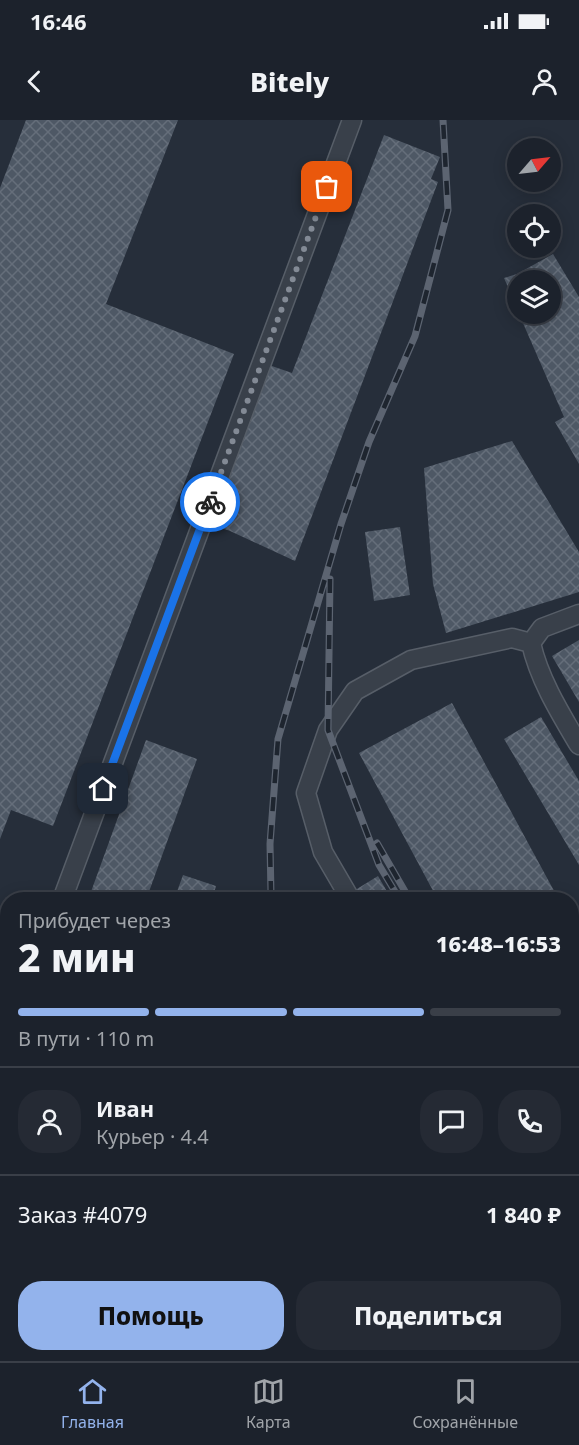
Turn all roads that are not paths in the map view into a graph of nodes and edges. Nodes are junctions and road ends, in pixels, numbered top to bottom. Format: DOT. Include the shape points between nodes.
graph roads {
  1 [pos="352,120"];
  2 [pos="579,614"];
  3 [pos="531,643"];
  4 [pos="579,745"];
  5 [pos="65,892"];
  6 [pos="346,892"];
  1 -- 5 [label="lane"];
  2 -- 3 [label="lane" via="542,628"];
  3 -- 4 [label="lane" via="536,662"];
  3 -- 6 [label="lane" via="512,638 411,660 355,692 328,730 306,794 323,852"];
}
